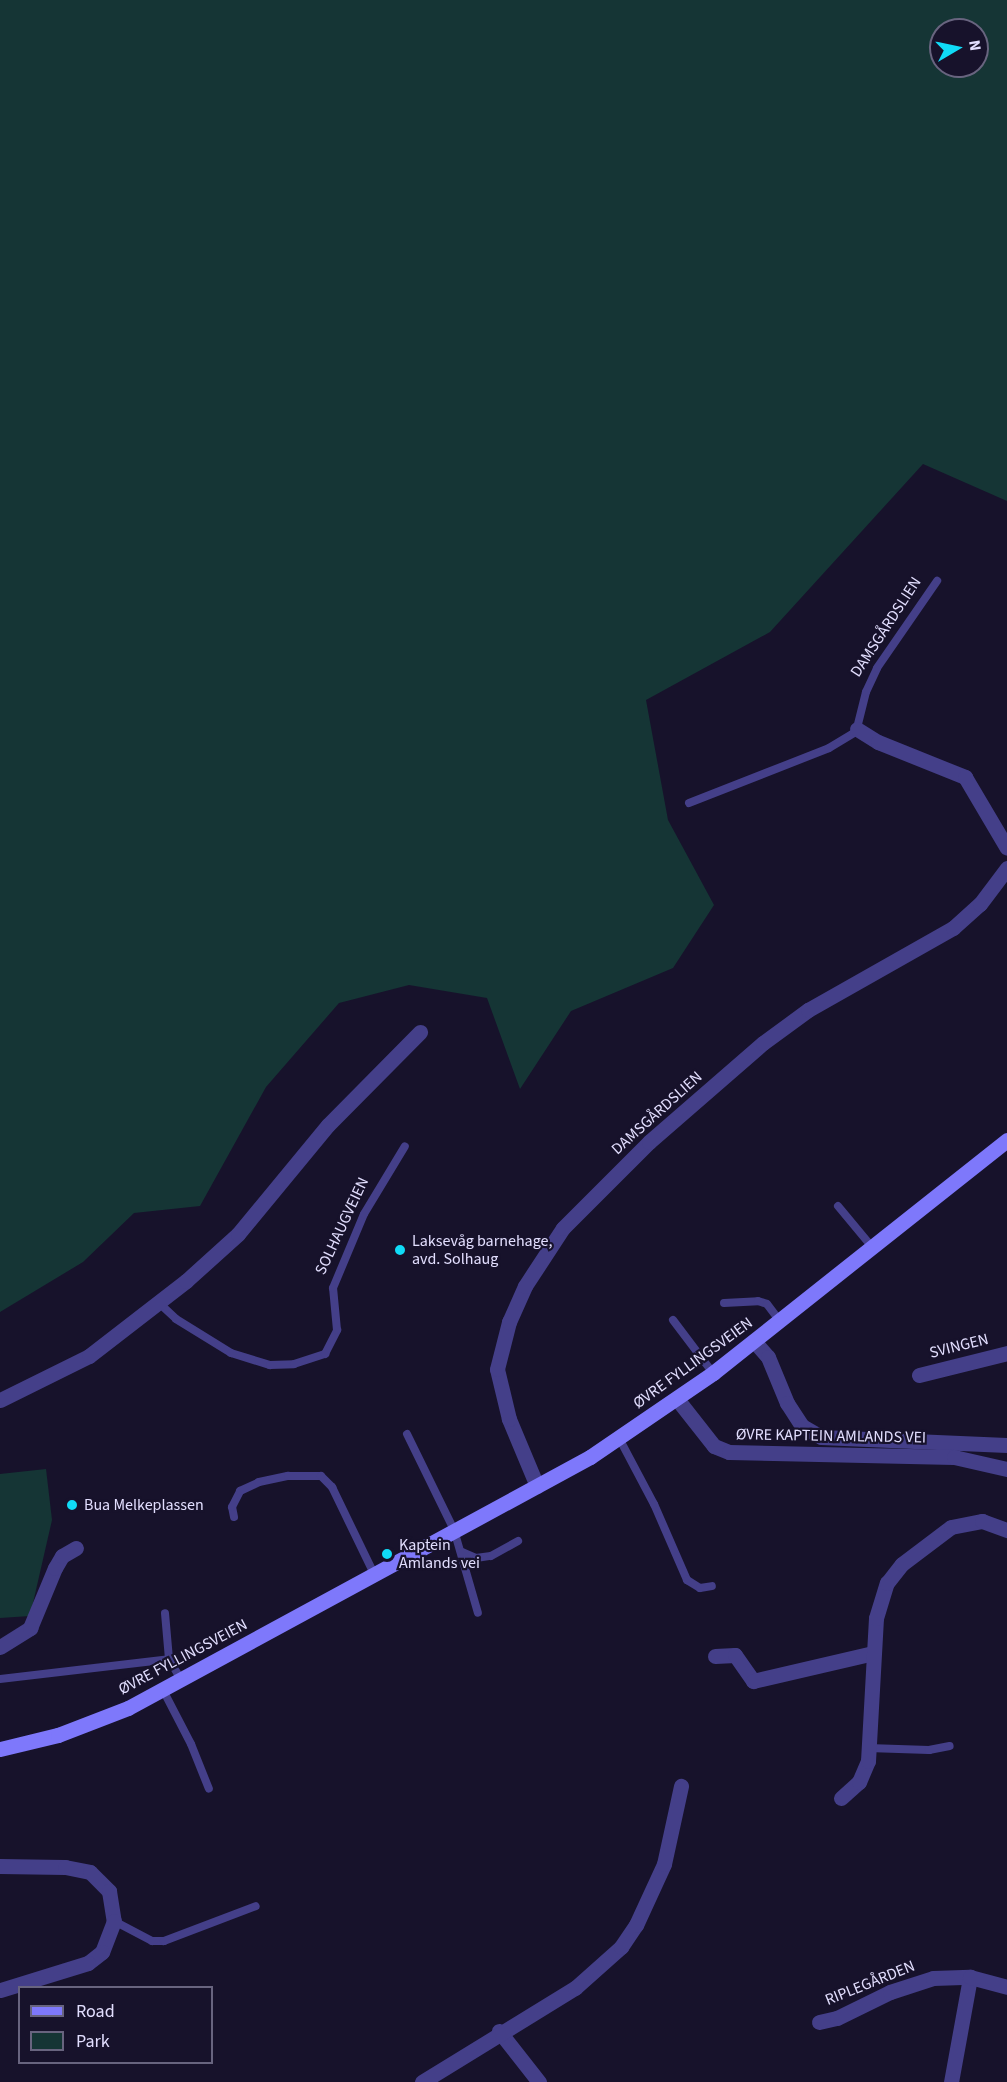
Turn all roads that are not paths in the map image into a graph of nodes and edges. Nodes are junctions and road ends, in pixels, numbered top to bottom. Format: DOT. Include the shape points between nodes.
graph roads {
  1 [pos="937,581"];
  2 [pos="856,729"];
  3 [pos="689,803"];
  4 [pos="1007,848"];
  5 [pos="1007,868"];
  6 [pos="420,1032"];
  7 [pos="1007,1140"];
  8 [pos="405,1146"];
  9 [pos="838,1206"];
  10 [pos="872,1247"];
  11 [pos="159,1303"];
  12 [pos="724,1303"];
  13 [pos="673,1320"];
  14 [pos="780,1321"];
  15 [pos="754,1341"];
  16 [pos="1007,1353"];
  17 [pos="713,1373"];
  18 [pos="919,1375"];
  19 [pos="677,1399"];
  20 [pos="0,1400"];
  21 [pos="407,1434"];
  22 [pos="619,1438"];
  23 [pos="1007,1445"];
  24 [pos="1007,1469"];
  25 [pos="537,1486"];
  26 [pos="234,1517"];
  27 [pos="454,1530"];
  28 [pos="1007,1530"];
  29 [pos="518,1541"];
  30 [pos="76,1548"];
  31 [pos="462,1552"];
  32 [pos="374,1574"];
  33 [pos="712,1586"];
  34 [pos="165,1613"];
  35 [pos="478,1613"];
  36 [pos="0,1647"];
  37 [pos="873,1653"];
  38 [pos="715,1656"];
  39 [pos="169,1659"];
  40 [pos="0,1679"];
  41 [pos="181,1680"];
  42 [pos="162,1690"];
  43 [pos="950,1746"];
  44 [pos="868,1748"];
  45 [pos="0,1749"];
  46 [pos="681,1786"];
  47 [pos="209,1789"];
  48 [pos="841,1798"];
  49 [pos="0,1866"];
  50 [pos="256,1906"];
  51 [pos="114,1922"];
  52 [pos="970,1977"];
  53 [pos="1007,1987"];
  54 [pos="0,1990"];
  55 [pos="819,2022"];
  56 [pos="499,2031"];
  57 [pos="422,2082"];
  58 [pos="539,2082"];
  59 [pos="951,2082"];
  1 -- 2 [label="lane, DAMSGÅRDSLIEN" via="877,668"];
  2 -- 3 [label="lane" via="829,748"];
  2 -- 4 [label="street" via="878,742 965,777"];
  5 -- 25 [label="street, DAMSGÅRDSLIEN" via="980,904 954,928 808,1010 763,1043 649,1142 563,1228 525,1286 509,1322 497,1369 509,1419"];
  6 -- 11 [label="street" via="328,1125 238,1234"];
  7 -- 10 [label="main road, ØVRE FYLLINGSVEIEN"];
  8 -- 11 [label="lane, SOLHAUGVEIEN" via="364,1214 333,1288 337,1330 325,1353 294,1364 270,1365 240,1356 177,1319"];
  9 -- 10 [label="lane"];
  10 -- 14 [label="main road, ØVRE FYLLINGSVEIEN"];
  11 -- 20 [label="street" via="89,1356"];
  12 -- 14 [label="lane" via="758,1301 767,1304"];
  13 -- 17 [label="lane"];
  14 -- 15 [label="main road, ØVRE FYLLINGSVEIEN"];
  15 -- 17 [label="main road, ØVRE FYLLINGSVEIEN"];
  15 -- 23 [label="street" via="768,1357 787,1403 802,1426 821,1437"];
  16 -- 18 [label="street, SVINGEN"];
  17 -- 19 [label="main road, ØVRE FYLLINGSVEIEN"];
  19 -- 22 [label="main road, ØVRE FYLLINGSVEIEN"];
  19 -- 24 [label="street, ØVRE KAPTEIN AMLANDS VEI" via="714,1446 729,1452 945,1457"];
  21 -- 27 [label="lane"];
  22 -- 25 [label="main road, ØVRE FYLLINGSVEIEN"];
  22 -- 33 [label="lane" via="654,1504 687,1580 693,1586"];
  25 -- 27 [label="main road, ØVRE FYLLINGSVEIEN"];
  26 -- 32 [label="lane" via="232,1507 240,1491 259,1482 288,1476 321,1476 332,1487"];
  27 -- 31 [label="lane"];
  27 -- 32 [label="main road, ØVRE FYLLINGSVEIEN"];
  28 -- 37 [label="street" via="982,1521 960,1523 902,1564 878,1603"];
  29 -- 31 [label="lane" via="490,1556 476,1558"];
  30 -- 36 [label="street" via="62,1556 55,1568 30,1628"];
  31 -- 35 [label="lane"];
  32 -- 41 [label="main road, ØVRE FYLLINGSVEIEN"];
  34 -- 39 [label="lane, ØVRE FYLLINGSVEIEN"];
  37 -- 38 [label="street" via="753,1681 735,1655"];
  37 -- 44 [label="street"];
  39 -- 40 [label="lane, ØVRE FYLLINGSVEIEN"];
  39 -- 41 [label="lane"];
  41 -- 42 [label="main road, ØVRE FYLLINGSVEIEN"];
  42 -- 45 [label="main road, ØVRE FYLLINGSVEIEN" via="94,1722"];
  42 -- 47 [label="lane" via="192,1744"];
  43 -- 44 [label="lane" via="929,1750"];
  44 -- 48 [label="street" via="868,1761 859,1782"];
  46 -- 56 [label="street" via="664,1864 636,1925 621,1947 575,1988"];
  49 -- 51 [label="street" via="65,1867 90,1872 109,1891"];
  50 -- 51 [label="lane" via="165,1941 145,1939"];
  51 -- 54 [label="street" via="102,1952 88,1963"];
  52 -- 53 [label="street, RIPLEGÅRDEN"];
  52 -- 55 [label="street, RIPLEGÅRDEN" via="933,1978"];
  52 -- 59 [label="street"];
  56 -- 57 [label="street"];
  56 -- 58 [label="street"];
}
